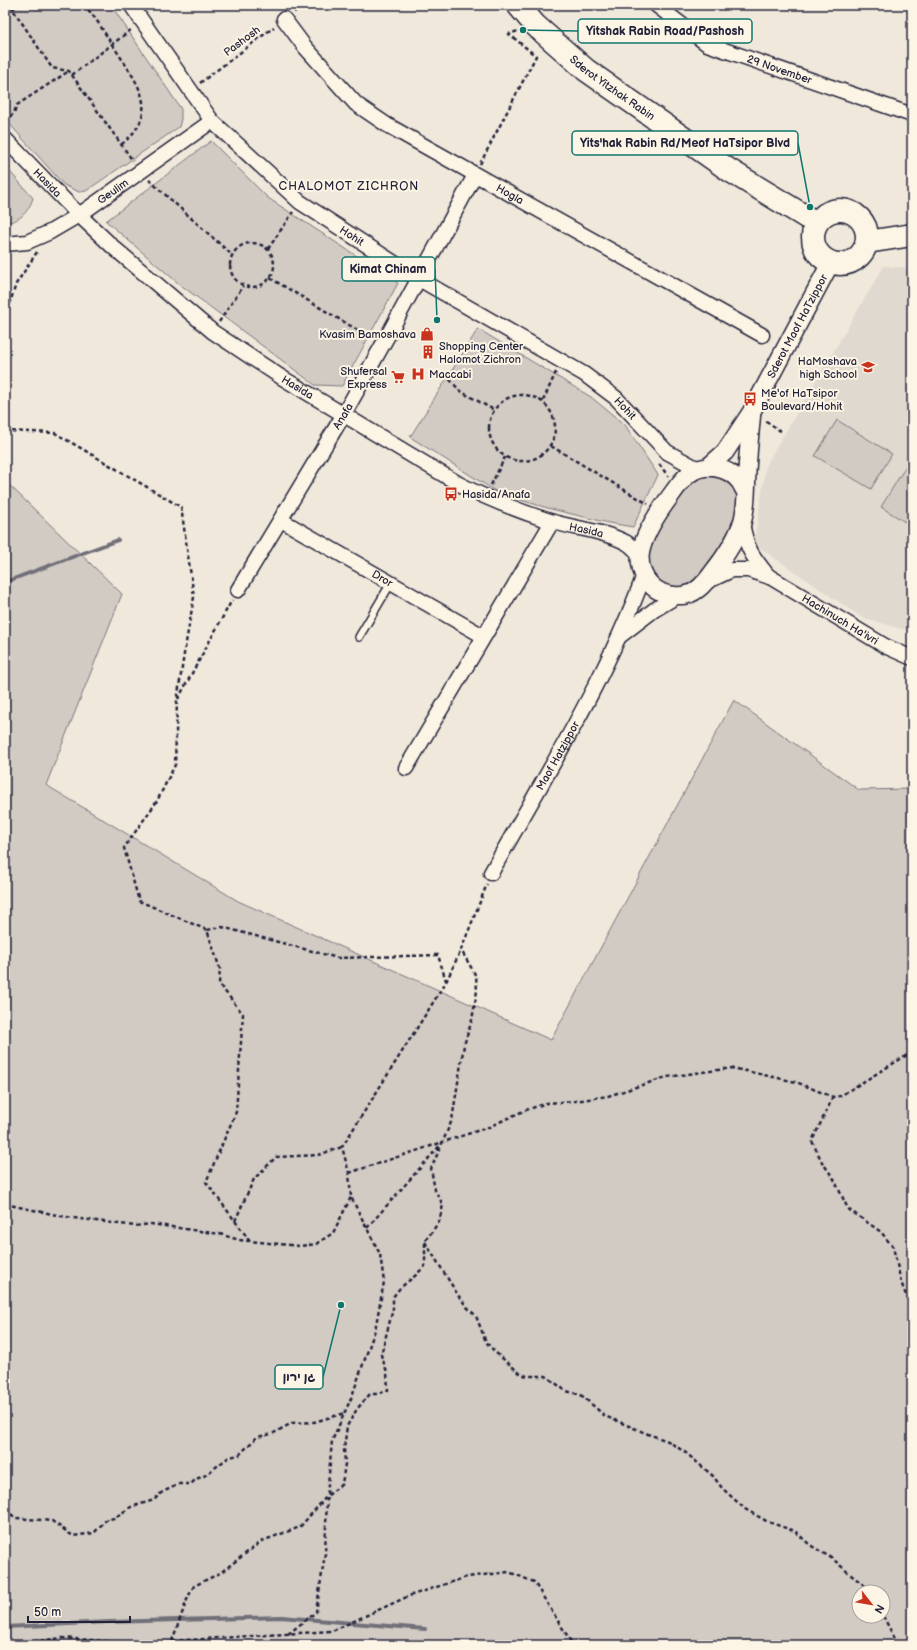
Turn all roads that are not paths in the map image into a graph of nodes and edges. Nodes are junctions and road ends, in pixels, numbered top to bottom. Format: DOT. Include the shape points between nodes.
graph roads {
  1 [pos="131,5"];
  2 [pos="518,5"];
  3 [pos="656,5"];
  4 [pos="284,19"];
  5 [pos="912,115"];
  6 [pos="212,121"];
  7 [pos="8,133"];
  8 [pos="475,175"];
  9 [pos="80,215"];
  10 [pos="816,224"];
  11 [pos="912,235"];
  12 [pos="867,242"];
  13 [pos="5,244"];
  14 [pos="831,262"];
  15 [pos="419,278"];
  16 [pos="762,336"];
  17 [pos="752,412"];
  18 [pos="344,414"];
  19 [pos="703,468"];
  20 [pos="746,493"];
  21 [pos="281,520"];
  22 [pos="552,522"];
  23 [pos="742,523"];
  24 [pos="640,555"];
  25 [pos="644,576"];
  26 [pos="770,577"];
  27 [pos="391,583"];
  28 [pos="704,583"];
  29 [pos="238,590"];
  30 [pos="677,596"];
  31 [pos="483,636"];
  32 [pos="358,637"];
  33 [pos="620,637"];
  34 [pos="912,658"];
  35 [pos="406,768"];
  36 [pos="491,873"];
  1 -- 6 [label="street, Hohit"];
  2 -- 10 [label="main road, Sderot Yitzhak Rabin" via="535,25 586,70 729,170"];
  3 -- 5 [label="street, 29 November" via="706,44"];
  4 -- 8 [label="street, Hogla" via="305,47 356,104 386,125"];
  6 -- 9 [label="street, Geulim"];
  6 -- 15 [label="street, Hohit" via="300,202"];
  7 -- 9 [label="street, Hasida"];
  8 -- 15 [label="street, Anafa"];
  8 -- 16 [label="street, Hogla"];
  9 -- 13 [label="street, Geulim" via="27,242"];
  9 -- 18 [label="street, Hasida" via="119,252 213,332 281,377"];
  10 -- 12 [label="main road" via="829,212 837,209 854,213 865,225"];
  10 -- 14 [label="main road" via="813,242 823,258"];
  11 -- 12 [label="main road"];
  12 -- 14 [label="main road" via="858,258 840,264"];
  14 -- 17 [label="street, Sderot Maof HaTzippor"];
  15 -- 18 [label="street, Anafa"];
  15 -- 19 [label="street, Hohit" via="561,360 616,398 668,452"];
  17 -- 19 [label="street, Sderot Maof HaTzippor" via="725,452"];
  17 -- 20 [label="street, Sderot Maof HaTzippor"];
  18 -- 21 [label="street, Anafa"];
  18 -- 22 [label="street, Hasida" via="459,484 485,497"];
  19 -- 20 [label="street" via="720,468 731,473"];
  19 -- 24 [label="street" via="688,474 660,511"];
  20 -- 23 [label="street"];
  21 -- 27 [label="street, Dror"];
  21 -- 29 [label="street, Anafa"];
  22 -- 24 [label="street, Hasida" via="628,543"];
  22 -- 31 [label="street"];
  23 -- 26 [label="street, Hachinuch Ha'ivri" via="746,543 754,559"];
  23 -- 28 [label="street" via="721,562"];
  24 -- 25 [label="street" via="640,566"];
  25 -- 30 [label="street" via="657,591"];
  25 -- 33 [label="street, Maof Hatzippor"];
  26 -- 28 [label="street, Hachinuch Ha'ivri" via="748,570 732,570"];
  26 -- 34 [label="street, Hachinuch Ha'ivri" via="885,646"];
  27 -- 31 [label="street, Dror"];
  27 -- 32 [label="lane"];
  28 -- 30 [label="street" via="697,590"];
  30 -- 33 [label="street, Maof Hatzippor" via="654,610"];
  31 -- 35 [label="street"];
  33 -- 36 [label="street, Maof Hatzippor" via="575,724"];
}
